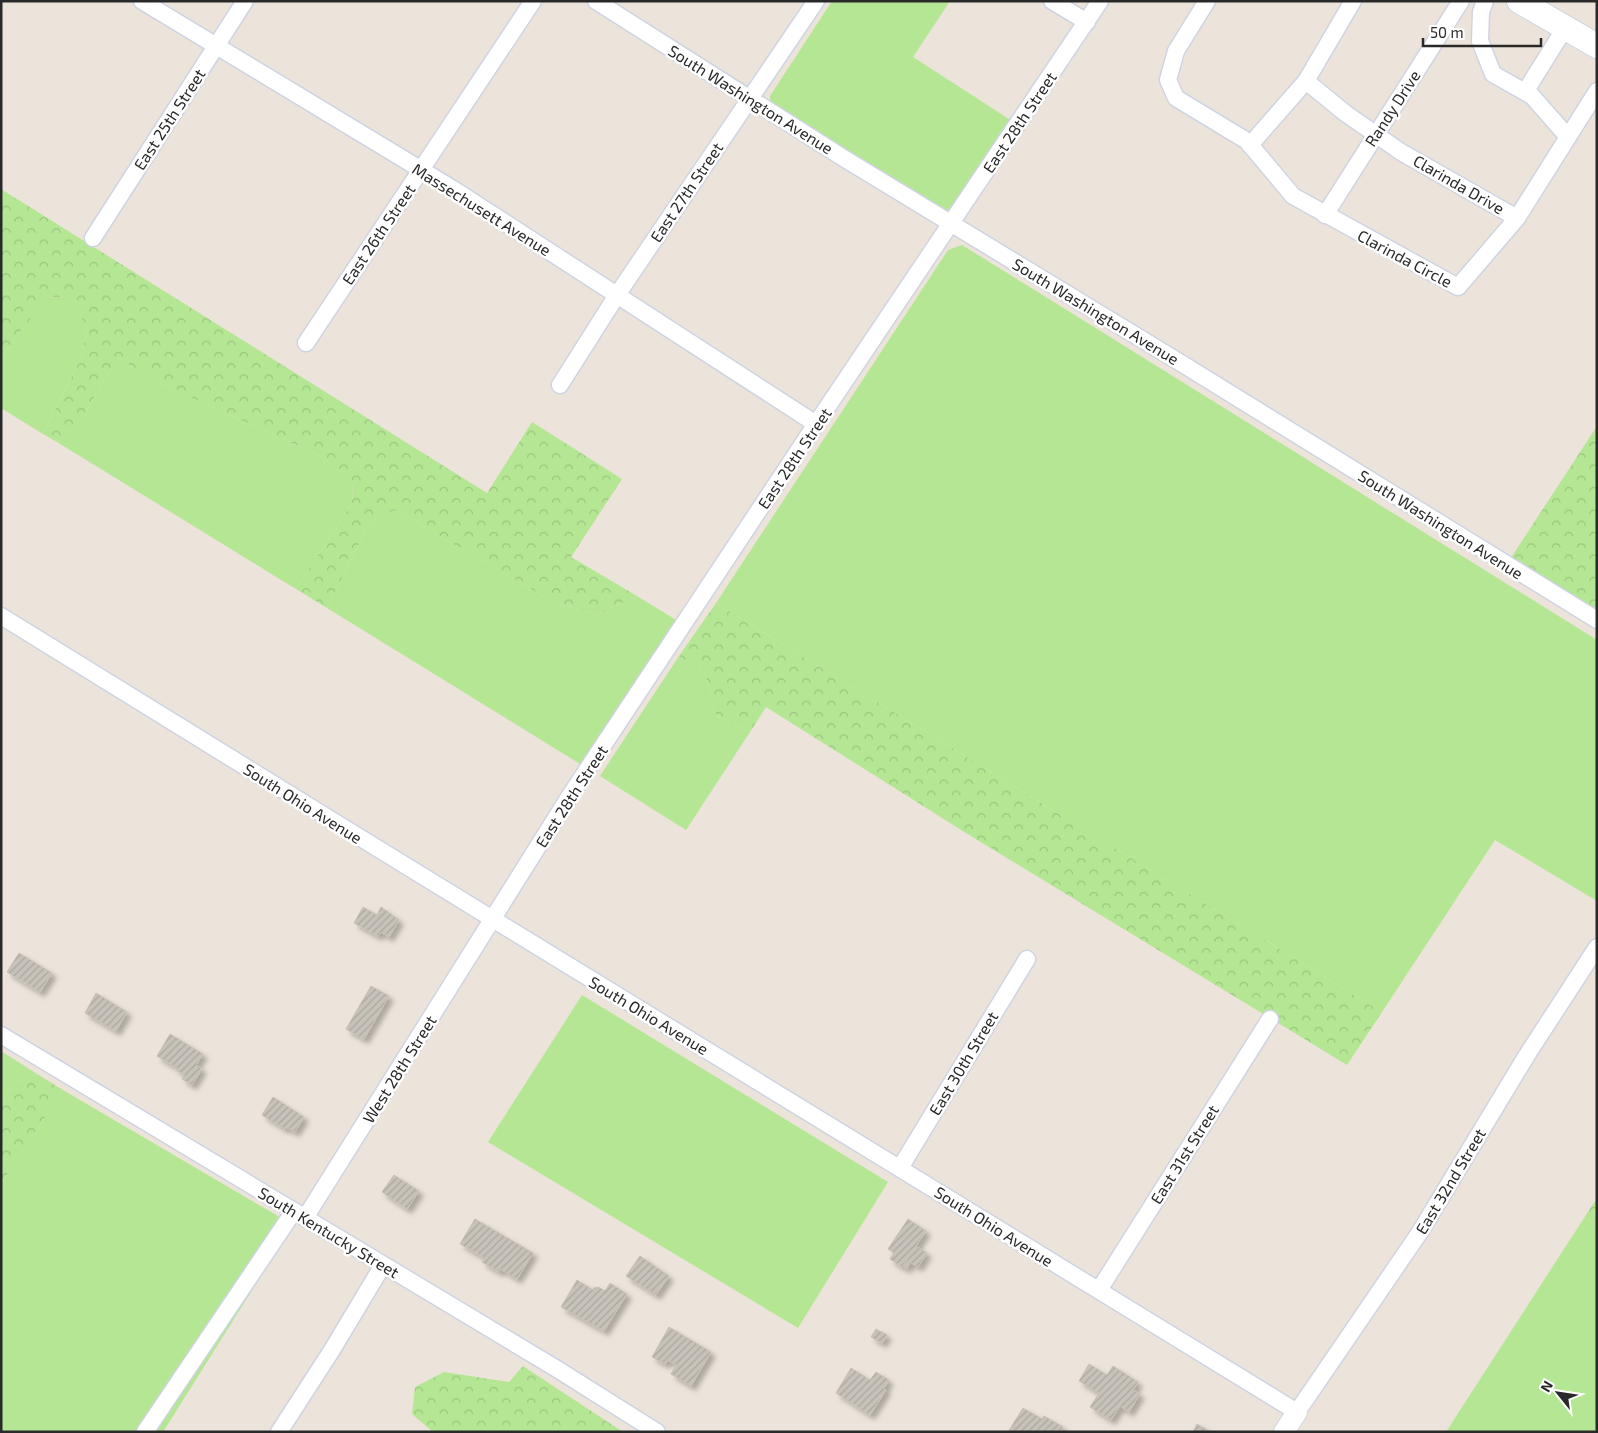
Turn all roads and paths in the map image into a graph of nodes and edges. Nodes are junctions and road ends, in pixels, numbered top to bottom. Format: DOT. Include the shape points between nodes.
graph roads {
  1 [pos="142,1"];
  2 [pos="245,1"];
  3 [pos="533,1"];
  4 [pos="596,1"];
  5 [pos="816,1"];
  6 [pos="1052,1"];
  7 [pos="1100,1"];
  8 [pos="1207,1"];
  9 [pos="1353,1"];
  10 [pos="1461,1"];
  11 [pos="1485,1"];
  12 [pos="1519,1"];
  13 [pos="1086,22"];
  14 [pos="1565,28"];
  15 [pos="216,46"];
  16 [pos="1597,46"];
  17 [pos="1306,82"];
  18 [pos="1597,91"];
  19 [pos="1525,92"];
  20 [pos="750,98"];
  21 [pos="1376,134"];
  22 [pos="1568,136"];
  23 [pos="1250,145"];
  24 [pos="421,170"];
  25 [pos="1325,215"];
  26 [pos="1517,218"];
  27 [pos="951,223"];
  28 [pos="93,238"];
  29 [pos="617,295"];
  30 [pos="306,342"];
  31 [pos="560,384"];
  32 [pos="816,424"];
  33 [pos="1,616"];
  34 [pos="1597,620"];
  35 [pos="493,919"];
  36 [pos="1597,947"];
  37 [pos="1027,958"];
  38 [pos="1270,1019"];
  39 [pos="1,1035"];
  40 [pos="900,1168"];
  41 [pos="300,1214"];
  42 [pos="383,1265"];
  43 [pos="1099,1290"];
  44 [pos="1297,1412"];
  45 [pos="145,1432"];
  46 [pos="279,1432"];
  47 [pos="657,1432"];
  48 [pos="1284,1432"];
  1 -- 15 [label="street, Massechusett Avenue"];
  2 -- 15 [label="street, East 25th Street"];
  3 -- 24 [label="street, East 26th Street"];
  4 -- 20 [label="street, South Washington Avenue"];
  5 -- 20 [label="street, East 27th Street"];
  6 -- 13 [label="street"];
  7 -- 13 [label="street, East 28th Street"];
  8 -- 23 [label="street" via="1176,51 1168,80 1176,98"];
  9 -- 17 [label="street"];
  10 -- 21 [label="street, Randy Drive"];
  11 -- 19 [label="street" via="1481,12 1480,41 1493,74"];
  12 -- 14 [label="main road"];
  13 -- 27 [label="street, East 28th Street"];
  14 -- 16 [label="main road"];
  14 -- 19 [label="street"];
  15 -- 24 [label="street, Massechusett Avenue"];
  15 -- 28 [label="street, East 25th Street"];
  17 -- 21 [label="street, Clarinda Drive"];
  17 -- 23 [label="street"];
  18 -- 22 [label="street, Clarinda Drive"];
  19 -- 22 [label="street"];
  20 -- 27 [label="street, South Washington Avenue"];
  20 -- 29 [label="street, East 27th Street"];
  21 -- 25 [label="street, Randy Drive"];
  21 -- 26 [label="street, Clarinda Drive" via="1401,152"];
  22 -- 26 [label="street, Clarinda Drive"];
  23 -- 25 [label="street" via="1293,196"];
  24 -- 29 [label="street, Massechusett Avenue"];
  24 -- 30 [label="street, East 26th Street"];
  25 -- 26 [label="street, Clarinda Circle" via="1458,287"];
  27 -- 32 [label="street, East 28th Street"];
  27 -- 34 [label="street, South Washington Avenue"];
  29 -- 31 [label="street, East 27th Street"];
  29 -- 32 [label="street, Massechusett Avenue"];
  32 -- 35 [label="street, East 28th Street" via="569,797"];
  33 -- 35 [label="street, South Ohio Avenue"];
  35 -- 40 [label="street, South Ohio Avenue"];
  35 -- 41 [label="street, West 28th Street"];
  36 -- 44 [label="street, East 32nd Street" via="1420,1232"];
  37 -- 40 [label="street, East 30th Street"];
  38 -- 43 [label="street, East 31st Street"];
  39 -- 41 [label="street, South Kentucky Street"];
  40 -- 43 [label="street, South Ohio Avenue"];
  41 -- 42 [label="street, South Kentucky Street"];
  41 -- 45 [label="street, West 28th Street"];
  42 -- 46 [label="street"];
  42 -- 47 [label="street, South Kentucky Street"];
  43 -- 44 [label="street, South Ohio Avenue"];
  44 -- 48 [label="street"];
}
